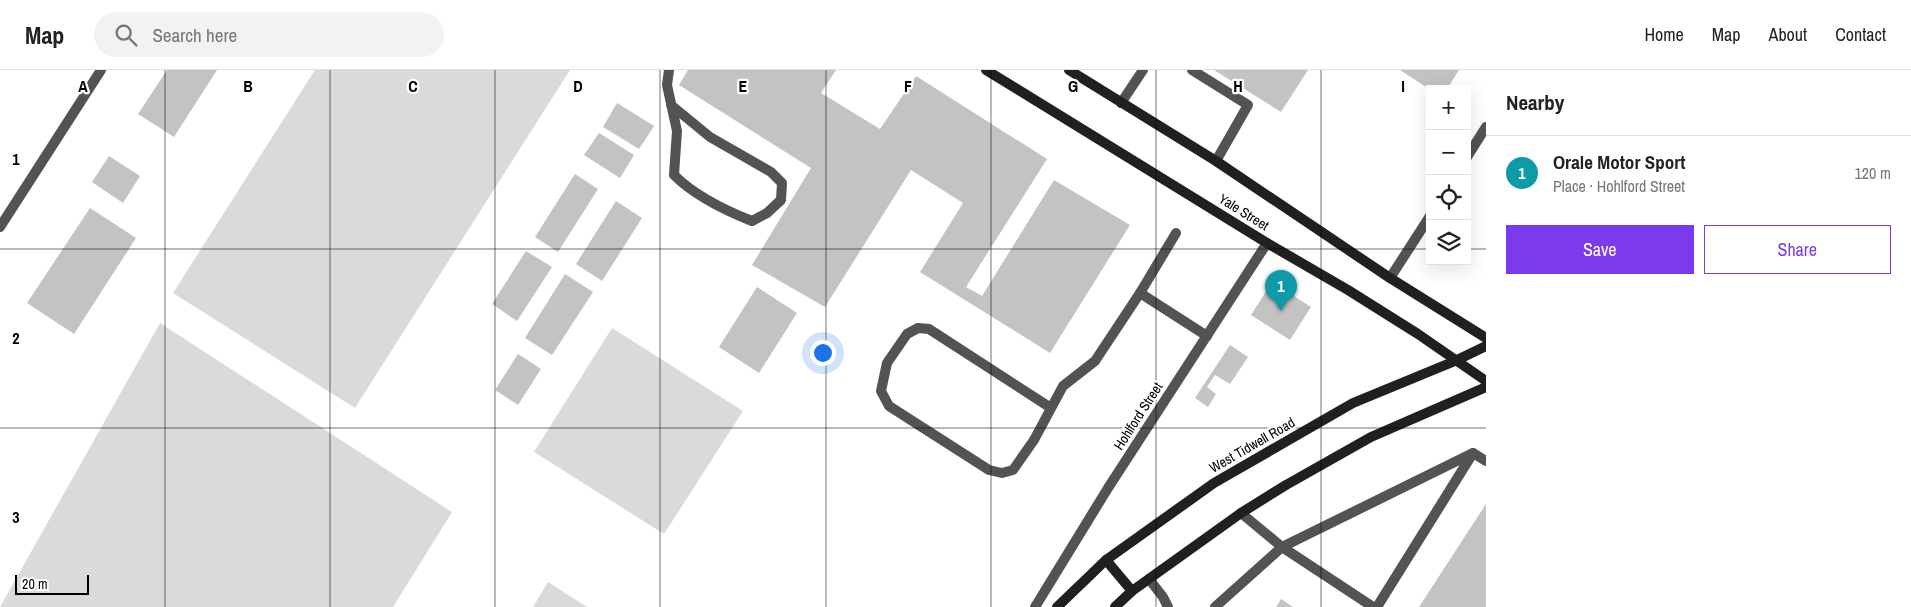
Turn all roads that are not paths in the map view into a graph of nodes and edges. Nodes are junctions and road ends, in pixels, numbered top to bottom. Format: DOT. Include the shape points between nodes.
graph roads {
  1 [pos="101,70"];
  2 [pos="669,70"];
  3 [pos="986,70"];
  4 [pos="1069,70"];
  5 [pos="1142,70"];
  6 [pos="1192,70"];
  7 [pos="1121,103"];
  8 [pos="671,105"];
  9 [pos="1486,127"];
  10 [pos="1471,150"];
  11 [pos="1216,161"];
  12 [pos="1427,220"];
  13 [pos="0,227"];
  14 [pos="1176,233"];
  15 [pos="1268,243"];
  16 [pos="1390,278"];
  17 [pos="1140,293"];
  18 [pos="1206,336"];
  19 [pos="1486,338"];
  20 [pos="1486,346"];
  21 [pos="1456,361"];
  22 [pos="1486,381"];
  23 [pos="1486,387"];
  24 [pos="1051,408"];
  25 [pos="1473,453"];
  26 [pos="1486,460"];
  27 [pos="1241,513"];
  28 [pos="1282,547"];
  29 [pos="1106,560"];
  30 [pos="1149,578"];
  31 [pos="1132,591"];
  32 [pos="1035,607"];
  33 [pos="1057,607"];
  34 [pos="1114,607"];
  35 [pos="1168,607"];
  36 [pos="1215,607"];
  37 [pos="1372,607"];
  38 [pos="1377,607"];
  1 -- 13 [label="street"];
  2 -- 8 [label="street" via="667,85"];
  3 -- 15 [label="main road, Yale Street"];
  4 -- 7 [label="main road, Yale Street"];
  5 -- 7 [label="street"];
  6 -- 11 [label="street" via="1248,106"];
  7 -- 11 [label="main road, Yale Street"];
  8 -- 8 [label="street" via="677,131 674,175 686,187 752,220 766,214 781,200 782,184 771,172 710,136"];
  9 -- 10 [label="street"];
  11 -- 16 [label="main road, Yale Street"];
  12 -- 16 [label="street"];
  14 -- 17 [label="street"];
  15 -- 18 [label="street, Hohlford Street"];
  15 -- 21 [label="main road, Yale Street" via="1387,314"];
  16 -- 19 [label="main road, Yale Street"];
  17 -- 18 [label="street"];
  17 -- 24 [label="street" via="1096,361 1063,386"];
  18 -- 32 [label="street, Hohlford Street"];
  20 -- 21 [label="main road, West Tidwell Road"];
  21 -- 22 [label="main road, Yale Street"];
  21 -- 29 [label="main road, West Tidwell Road" via="1353,402 1214,483"];
  23 -- 27 [label="main road" via="1371,437"];
  24 -- 24 [label="street" via="929,329 918,328 906,334 887,363 881,391 889,406 989,470 1002,473 1013,470"];
  25 -- 26 [label="street"];
  25 -- 28 [label="street"];
  25 -- 38 [label="street"];
  27 -- 28 [label="street"];
  27 -- 30 [label="main road"];
  28 -- 36 [label="street"];
  28 -- 37 [label="street"];
  29 -- 31 [label="main road"];
  29 -- 33 [label="main road, West Tidwell Road"];
  30 -- 31 [label="main road"];
  30 -- 35 [label="street"];
  31 -- 34 [label="main road"];
}
